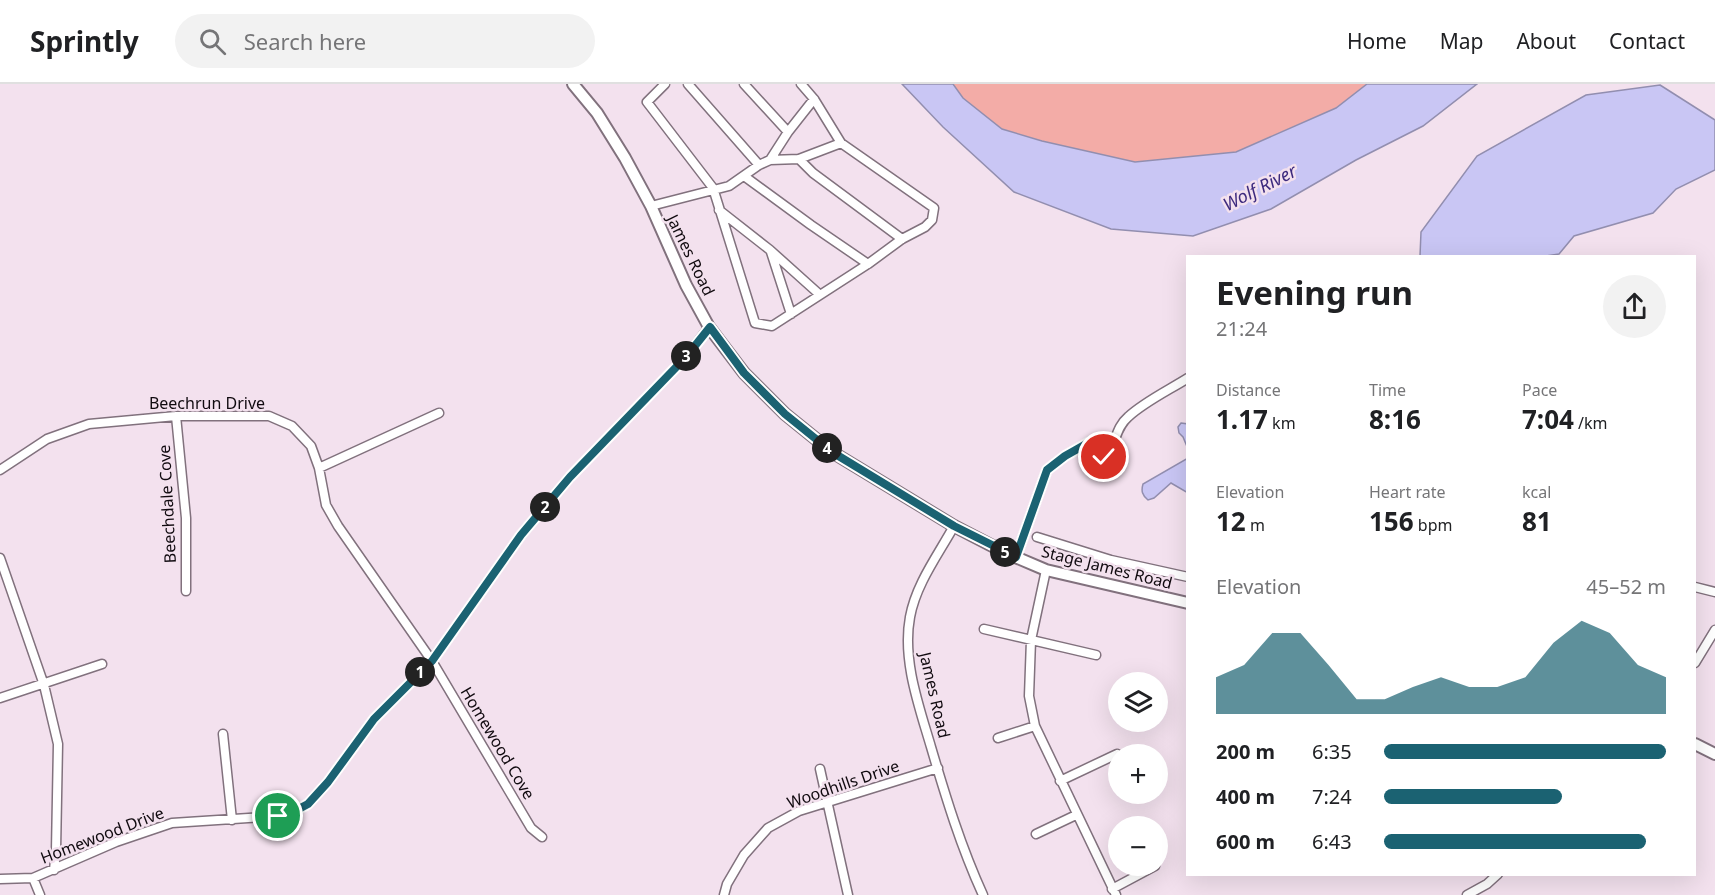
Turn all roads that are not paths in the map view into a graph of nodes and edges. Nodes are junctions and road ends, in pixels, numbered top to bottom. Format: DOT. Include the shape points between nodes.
graph roads {
  1 [pos="573,84"];
  2 [pos="665,84"];
  3 [pos="688,84"];
  4 [pos="744,84"];
  5 [pos="801,84"];
  6 [pos="814,99"];
  7 [pos="788,132"];
  8 [pos="841,143"];
  9 [pos="799,159"];
  10 [pos="770,160"];
  11 [pos="759,165"];
  12 [pos="744,176"];
  13 [pos="713,188"];
  14 [pos="651,206"];
  15 [pos="718,210"];
  16 [pos="902,238"];
  17 [pos="770,250"];
  18 [pos="868,264"];
  19 [pos="819,294"];
  20 [pos="791,314"];
  21 [pos="710,327"];
  22 [pos="1186,379"];
  23 [pos="439,413"];
  24 [pos="176,416"];
  25 [pos="319,468"];
  26 [pos="0,470"];
  27 [pos="954,526"];
  28 [pos="1037,537"];
  29 [pos="1016,557"];
  30 [pos="0,558"];
  31 [pos="1046,570"];
  32 [pos="1186,577"];
  33 [pos="1696,587"];
  34 [pos="186,591"];
  35 [pos="1715,592"];
  36 [pos="1186,603"];
  37 [pos="984,629"];
  38 [pos="1715,630"];
  39 [pos="1030,640"];
  40 [pos="1096,655"];
  41 [pos="432,661"];
  42 [pos="1696,661"];
  43 [pos="102,664"];
  44 [pos="44,685"];
  45 [pos="0,698"];
  46 [pos="1035,726"];
  47 [pos="223,734"];
  48 [pos="998,738"];
  49 [pos="1696,744"];
  50 [pos="1715,754"];
  51 [pos="1108,758"];
  52 [pos="938,768"];
  53 [pos="820,769"];
  54 [pos="1060,781"];
  55 [pos="828,801"];
  56 [pos="1076,815"];
  57 [pos="232,820"];
  58 [pos="1036,834"];
  59 [pos="542,837"];
  60 [pos="54,870"];
  61 [pos="1139,876"];
  62 [pos="1496,876"];
  63 [pos="33,878"];
  64 [pos="0,879"];
  65 [pos="1114,892"];
  66 [pos="40,895"];
  67 [pos="724,895"];
  68 [pos="849,895"];
  69 [pos="983,895"];
  70 [pos="1467,895"];
  1 -- 14 [label="main road, James Road" via="597,113"];
  2 -- 13 [label="street" via="647,102"];
  3 -- 11 [label="street"];
  4 -- 7 [label="street"];
  5 -- 6 [label="street"];
  6 -- 7 [label="street"];
  6 -- 8 [label="street"];
  7 -- 10 [label="street"];
  8 -- 9 [label="street"];
  8 -- 16 [label="street" via="934,208 932,220"];
  9 -- 10 [label="street"];
  9 -- 16 [label="street"];
  10 -- 11 [label="street"];
  11 -- 12 [label="street"];
  12 -- 13 [label="street" via="729,186"];
  12 -- 18 [label="street"];
  13 -- 14 [label="street" via="697,196"];
  13 -- 15 [label="street"];
  14 -- 21 [label="main road, James Road" via="686,285"];
  15 -- 17 [label="street"];
  15 -- 20 [label="street" via="755,323 772,326"];
  16 -- 18 [label="street"];
  17 -- 19 [label="street"];
  17 -- 20 [label="street"];
  18 -- 19 [label="street"];
  19 -- 20 [label="street"];
  21 -- 27 [label="main road, James Road" via="744,373 785,414 832,452"];
  21 -- 41 [label="street, Homewood Drive" via="534,520"];
  22 -- 29 [label="street" via="1126,418 1115,435 1112,450 1104,457 1088,443 1047,470"];
  23 -- 25 [label="street"];
  24 -- 25 [label="street, Beechrun Drive" via="268,416 292,426 311,446"];
  24 -- 26 [label="street, Beechrun Drive" via="81,425 46,439"];
  24 -- 34 [label="street, Beechdale Cove" via="186,518"];
  25 -- 41 [label="street, Beechrun Drive" via="326,504 338,526"];
  27 -- 29 [label="main road, Stage James Road"];
  27 -- 52 [label="street, James Road" via="914,601 908,631 914,683"];
  28 -- 32 [label="street" via="1111,560"];
  29 -- 31 [label="main road, Stage James Road"];
  30 -- 44 [label="street"];
  31 -- 36 [label="main road, Stage James Road"];
  31 -- 39 [label="street"];
  33 -- 35 [label="street"];
  37 -- 39 [label="street"];
  38 -- 42 [label="street"];
  39 -- 40 [label="street"];
  39 -- 46 [label="street" via="1029,696"];
  41 -- 57 [label="street, Homewood Drive" via="374,719 308,804 278,816"];
  41 -- 59 [label="street, Homewood Cove" via="531,828"];
  43 -- 44 [label="street"];
  44 -- 45 [label="street"];
  44 -- 60 [label="street" via="58,744"];
  46 -- 48 [label="street"];
  46 -- 54 [label="street"];
  47 -- 57 [label="street"];
  49 -- 50 [label="main road"];
  51 -- 54 [label="street"];
  52 -- 55 [label="street, Woodhills Drive"];
  52 -- 69 [label="street, James Road" via="963,848"];
  53 -- 55 [label="street"];
  54 -- 56 [label="street"];
  55 -- 67 [label="street, Woodhills Drive" via="768,828 744,855"];
  55 -- 68 [label="street"];
  56 -- 58 [label="street"];
  56 -- 65 [label="street"];
  57 -- 60 [label="street, Homewood Drive" via="172,823 116,842"];
  60 -- 63 [label="street, Homewood Drive"];
  61 -- 65 [label="street"];
  62 -- 70 [label="street"];
  63 -- 64 [label="street, Homewood Drive"];
  63 -- 66 [label="street"];
}
